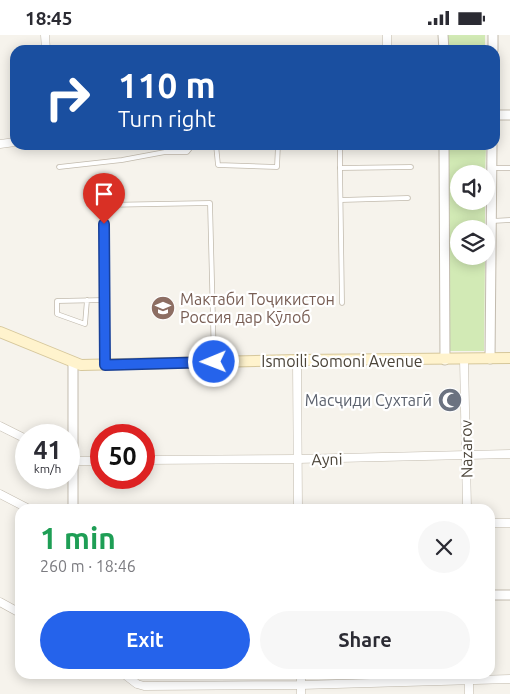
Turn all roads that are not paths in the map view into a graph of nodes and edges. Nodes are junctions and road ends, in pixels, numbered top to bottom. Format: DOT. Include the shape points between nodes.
graph roads {
  1 [pos="189,150"];
  2 [pos="216,150"];
  3 [pos="278,150"];
  4 [pos="340,150"];
  5 [pos="444,150"];
  6 [pos="492,150"];
  7 [pos="492,165"];
  8 [pos="59,167"];
  9 [pos="411,167"];
  10 [pos="340,168"];
  11 [pos="495,168"];
  12 [pos="510,168"];
  13 [pos="408,198"];
  14 [pos="341,200"];
  15 [pos="510,220"];
  16 [pos="495,221"];
  17 [pos="491,265"];
  18 [pos="87,300"];
  19 [pos="104,300"];
  20 [pos="342,303"];
  21 [pos="0,331"];
  22 [pos="510,358"];
  23 [pos="464,359"];
  24 [pos="490,359"];
  25 [pos="297,360"];
  26 [pos="445,360"];
  27 [pos="74,362"];
  28 [pos="214,362"];
  29 [pos="105,365"];
  30 [pos="72,424"];
  31 [pos="0,426"];
  32 [pos="15,434"];
  33 [pos="510,454"];
  34 [pos="466,456"];
  35 [pos="297,459"];
  36 [pos="155,461"];
  37 [pos="72,489"];
  38 [pos="0,494"];
  39 [pos="19,504"];
  40 [pos="73,504"];
  41 [pos="298,504"];
  42 [pos="467,504"];
  43 [pos="495,523"];
  44 [pos="510,523"];
  45 [pos="495,595"];
  46 [pos="510,595"];
  47 [pos="0,602"];
  48 [pos="15,610"];
  49 [pos="495,678"];
  50 [pos="130,679"];
  51 [pos="301,679"];
  52 [pos="427,679"];
  53 [pos="469,679"];
  54 [pos="510,679"];
  55 [pos="301,685"];
  56 [pos="301,694"];
  57 [pos="469,694"];
  1 -- 8 [label="lane"];
  2 -- 3 [label="lane" via="218,165 277,167"];
  4 -- 10 [label="lane"];
  5 -- 26 [label="street"];
  6 -- 7 [label="street"];
  9 -- 10 [label="lane"];
  10 -- 14 [label="lane"];
  11 -- 12 [label="lane"];
  13 -- 14 [label="lane"];
  14 -- 20 [label="lane"];
  15 -- 16 [label="lane"];
  17 -- 24 [label="street"];
  18 -- 18 [label="lane" via="57,301 57,314 85,324"];
  18 -- 19 [label="lane"];
  19 -- 28 [label="lane" via="104,205 210,203"];
  19 -- 29 [label="lane"];
  21 -- 27 [label="main road, Ismoili Somoni Avenue"];
  22 -- 24 [label="main road, Ismoili Somoni Avenue"];
  23 -- 24 [label="main road, Ismoili Somoni Avenue"];
  23 -- 26 [label="main road, Ismoili Somoni Avenue"];
  23 -- 34 [label="street, Nazarov"];
  25 -- 26 [label="main road, Ismoili Somoni Avenue"];
  25 -- 28 [label="main road, Ismoili Somoni Avenue"];
  25 -- 35 [label="street"];
  27 -- 29 [label="main road, Ismoili Somoni Avenue"];
  27 -- 30 [label="street"];
  28 -- 29 [label="main road, Ismoili Somoni Avenue"];
  31 -- 32 [label="street"];
  33 -- 34 [label="street, Ayni"];
  34 -- 35 [label="street, Ayni"];
  34 -- 42 [label="street, Nazarov"];
  35 -- 36 [label="street, Ayni"];
  35 -- 41 [label="street"];
  37 -- 40 [label="street"];
  38 -- 39 [label="street"];
  43 -- 44 [label="street"];
  45 -- 46 [label="street"];
  47 -- 48 [label="street"];
  49 -- 54 [label="street"];
  50 -- 55 [label="street" via="144,686"];
  51 -- 55 [label="street"];
  52 -- 55 [label="street"];
  53 -- 57 [label="street"];
  55 -- 56 [label="street"];
}
